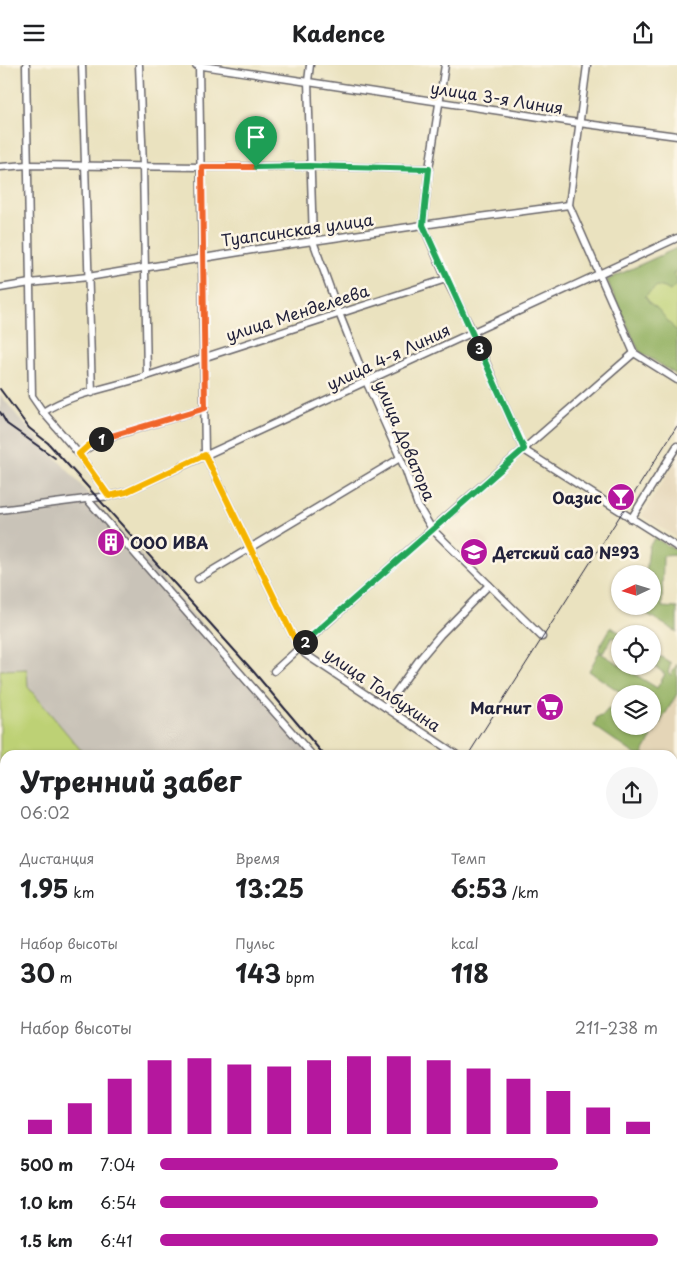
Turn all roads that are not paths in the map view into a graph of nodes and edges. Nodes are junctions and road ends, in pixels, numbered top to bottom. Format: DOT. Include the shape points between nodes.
graph roads {
  1 [pos="26,65"];
  2 [pos="82,65"];
  3 [pos="139,65"];
  4 [pos="195,65"];
  5 [pos="200,65"];
  6 [pos="310,65"];
  7 [pos="445,65"];
  8 [pos="588,65"];
  9 [pos="308,81"];
  10 [pos="440,102"];
  11 [pos="579,123"];
  12 [pos="677,136"];
  13 [pos="28,165"];
  14 [pos="143,166"];
  15 [pos="309,166"];
  16 [pos="0,167"];
  17 [pos="86,167"];
  18 [pos="202,167"];
  19 [pos="429,169"];
  20 [pos="569,205"];
  21 [pos="423,225"];
  22 [pos="677,238"];
  23 [pos="313,241"];
  24 [pos="203,257"];
  25 [pos="145,267"];
  26 [pos="600,274"];
  27 [pos="88,277"];
  28 [pos="446,279"];
  29 [pos="30,283"];
  30 [pos="0,288"];
  31 [pos="339,313"];
  32 [pos="473,332"];
  33 [pos="634,353"];
  34 [pos="204,357"];
  35 [pos="147,376"];
  36 [pos="677,380"];
  37 [pos="366,381"];
  38 [pos="92,393"];
  39 [pos="205,408"];
  40 [pos="43,413"];
  41 [pos="677,446"];
  42 [pos="524,449"];
  43 [pos="79,454"];
  44 [pos="205,455"];
  45 [pos="400,458"];
  46 [pos="109,496"];
  47 [pos="87,499"];
  48 [pos="0,510"];
  49 [pos="631,519"];
  50 [pos="432,529"];
  51 [pos="677,547"];
  52 [pos="250,549"];
  53 [pos="198,579"];
  54 [pos="489,585"];
  55 [pos="542,637"];
  56 [pos="299,647"];
  57 [pos="274,671"];
  58 [pos="385,707"];
  59 [pos="308,750"];
  60 [pos="450,750"];
  1 -- 13 [label="street"];
  2 -- 17 [label="street"];
  3 -- 14 [label="street"];
  4 -- 5 [label="street, улица 3-я Линия"];
  5 -- 9 [label="street, улица 3-я Линия"];
  5 -- 18 [label="street, улица Толбухина"];
  6 -- 9 [label="street, улица Доватора"];
  7 -- 10 [label="street"];
  8 -- 11 [label="street"];
  9 -- 10 [label="street, улица 3-я Линия"];
  9 -- 15 [label="street, улица Доватора"];
  10 -- 11 [label="street, улица 3-я Линия"];
  10 -- 19 [label="street"];
  11 -- 12 [label="street, улица 3-я Линия"];
  11 -- 20 [label="street"];
  13 -- 16 [label="street"];
  13 -- 17 [label="street"];
  13 -- 29 [label="street"];
  14 -- 17 [label="street"];
  14 -- 18 [label="street"];
  14 -- 25 [label="street"];
  15 -- 18 [label="street"];
  15 -- 19 [label="street"];
  15 -- 23 [label="street, улица Доватора"];
  17 -- 27 [label="street"];
  18 -- 24 [label="street, улица Толбухина"];
  19 -- 21 [label="street"];
  20 -- 21 [label="street, Туапсинская улица"];
  20 -- 26 [label="street"];
  21 -- 23 [label="street, Туапсинская улица"];
  21 -- 28 [label="street"];
  22 -- 26 [label="street, улица 4-я Линия"];
  23 -- 24 [label="street, Туапсинская улица"];
  23 -- 31 [label="street, улица Доватора"];
  24 -- 25 [label="street, Туапсинская улица"];
  24 -- 34 [label="street, улица Толбухина"];
  25 -- 27 [label="street, Туапсинская улица"];
  25 -- 35 [label="street"];
  26 -- 32 [label="street, улица 4-я Линия"];
  26 -- 33 [label="street"];
  27 -- 29 [label="street, Туапсинская улица"];
  27 -- 38 [label="street"];
  28 -- 31 [label="street, улица Менделеева"];
  28 -- 32 [label="street"];
  29 -- 30 [label="street, Туапсинская улица"];
  29 -- 40 [label="street" via="32,396"];
  31 -- 34 [label="street, улица Менделеева"];
  31 -- 37 [label="street, улица Доватора"];
  32 -- 37 [label="street, улица 4-я Линия"];
  32 -- 42 [label="street"];
  33 -- 36 [label="street"];
  33 -- 42 [label="street"];
  34 -- 35 [label="street, улица Менделеева"];
  34 -- 39 [label="street, улица Толбухина"];
  35 -- 38 [label="street, улица Менделеева"];
  37 -- 44 [label="street, улица 4-я Линия"];
  37 -- 45 [label="street, улица Доватора"];
  38 -- 40 [label="street, улица Менделеева" via="55,405"];
  39 -- 43 [label="street" via="100,440"];
  39 -- 44 [label="street, улица Толбухина"];
  40 -- 43 [label="street"];
  41 -- 49 [label="street"];
  42 -- 49 [label="street"];
  42 -- 50 [label="street"];
  43 -- 46 [label="street"];
  44 -- 46 [label="street, улица 4-я Линия" via="126,492"];
  44 -- 52 [label="street, улица Толбухина"];
  45 -- 50 [label="street, улица Доватора" via="418,506"];
  45 -- 52 [label="street"];
  46 -- 47 [label="street, улица 4-я Линия"];
  47 -- 48 [label="street, улица 4-я Линия"];
  47 -- 59 [label="street"];
  49 -- 51 [label="street"];
  50 -- 54 [label="street, улица Доватора"];
  50 -- 56 [label="street"];
  52 -- 53 [label="street"];
  52 -- 56 [label="street, улица Толбухина"];
  54 -- 55 [label="street, улица Доватора"];
  54 -- 58 [label="street" via="440,635"];
  56 -- 57 [label="street"];
  56 -- 58 [label="street, улица Толбухина"];
  58 -- 60 [label="street, улица Толбухина"];
}
